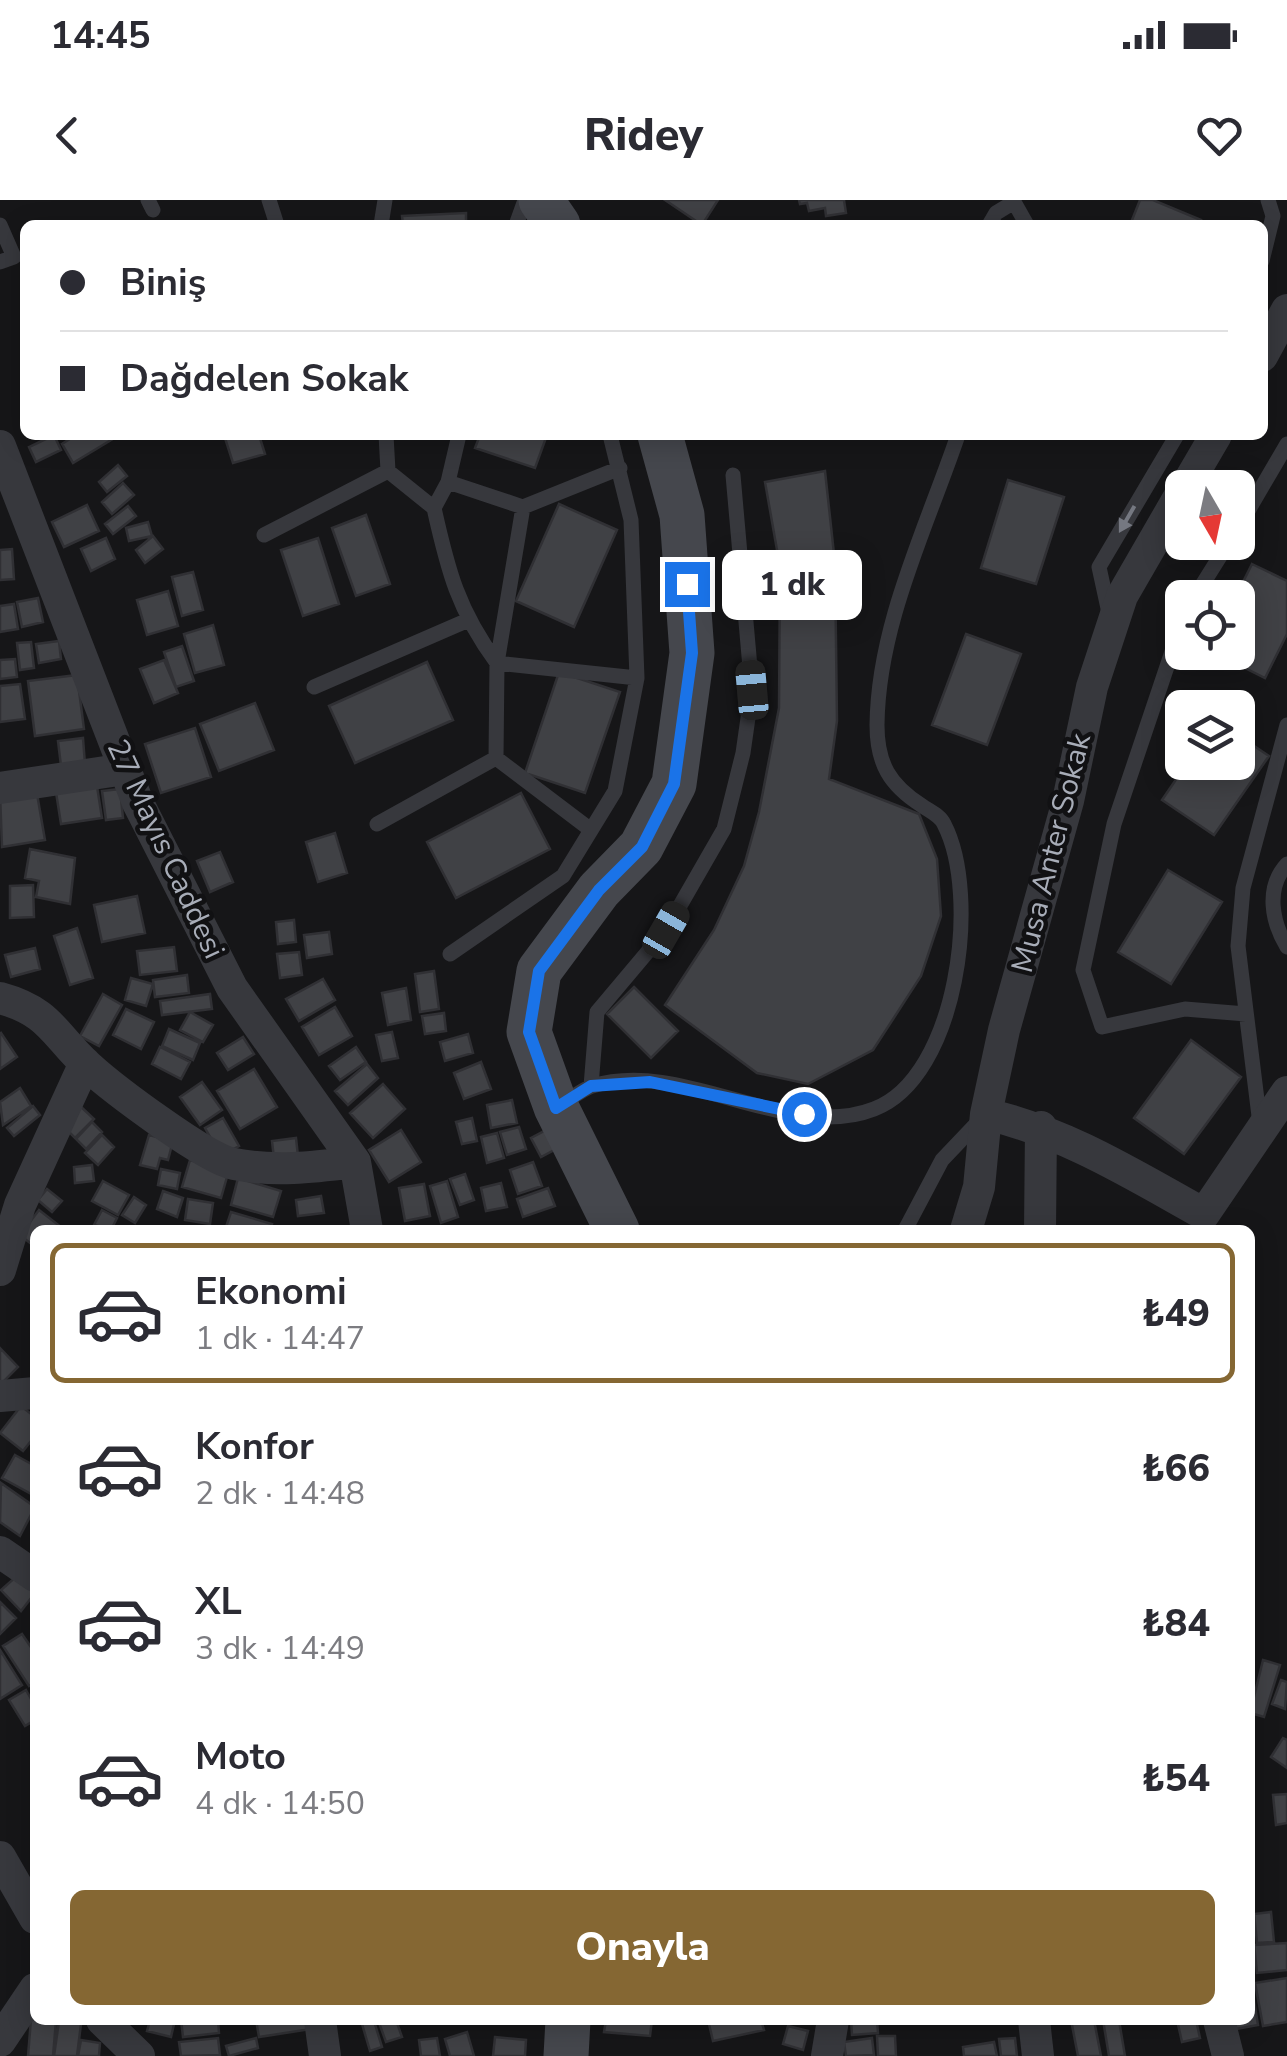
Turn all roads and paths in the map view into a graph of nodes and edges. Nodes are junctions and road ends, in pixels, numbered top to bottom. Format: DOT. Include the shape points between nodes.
graph roads {
  1 [pos="1268,200"];
  2 [pos="992,220"];
  3 [pos="1024,220"];
  4 [pos="0,226"];
  5 [pos="1268,236"];
  6 [pos="0,262"];
  7 [pos="1287,310"];
  8 [pos="1268,345"];
  9 [pos="386,440"];
  10 [pos="457,440"];
  11 [pos="612,440"];
  12 [pos="661,440"];
  13 [pos="956,440"];
  14 [pos="1174,440"];
  15 [pos="1213,440"];
  16 [pos="1287,444"];
  17 [pos="4,467"];
  18 [pos="620,468"];
  19 [pos="1196,470"];
  20 [pos="388,471"];
  21 [pos="733,475"];
  22 [pos="448,482"];
  23 [pos="1255,499"];
  24 [pos="434,508"];
  25 [pos="523,508"];
  26 [pos="1165,522"];
  27 [pos="264,535"];
  28 [pos="466,620"];
  29 [pos="1112,626"];
  30 [pos="496,663"];
  31 [pos="1166,670"];
  32 [pos="637,678"];
  33 [pos="314,687"];
  34 [pos="1287,725"];
  35 [pos="496,758"];
  36 [pos="125,769"];
  37 [pos="0,788"];
  38 [pos="377,824"];
  39 [pos="591,830"];
  40 [pos="1287,864"];
  41 [pos="1287,947"];
  42 [pos="450,954"];
  43 [pos="0,998"];
  44 [pos="1246,1014"];
  45 [pos="85,1063"];
  46 [pos="1287,1092"];
  47 [pos="573,1097"];
  48 [pos="986,1114"];
  49 [pos="1041,1127"];
  50 [pos="1261,1133"];
  51 [pos="356,1162"];
  52 [pos="365,1225"];
  53 [pos="615,1225"];
  54 [pos="909,1225"];
  55 [pos="968,1225"];
  56 [pos="1040,1225"];
  57 [pos="0,1270"];
  58 [pos="30,1393"];
  59 [pos="0,1396"];
  60 [pos="0,1552"];
  61 [pos="30,1573"];
  62 [pos="0,1857"];
  63 [pos="30,1909"];
  64 [pos="30,1996"];
  65 [pos="107,2025"];
  66 [pos="321,2025"];
  67 [pos="568,2025"];
  68 [pos="832,2025"];
  69 [pos="1035,2025"];
  70 [pos="1221,2025"];
  71 [pos="0,2041"];
  72 [pos="139,2056"];
  73 [pos="325,2056"];
  74 [pos="566,2056"];
  75 [pos="827,2056"];
  76 [pos="1038,2056"];
  77 [pos="1228,2056"];
  1 -- 5 [label="lane"];
  2 -- 3 [label="lane" via="1014,202"];
  4 -- 6 [label="lane" via="14,258"];
  7 -- 8 [label="street"];
  9 -- 20 [label="lane"];
  10 -- 22 [label="lane"];
  11 -- 18 [label="lane"];
  12 -- 47 [label="street" via="682,515 692,653 674,784 642,847 599,890 539,971 529,1032"];
  13 -- 47 [label="lane" via="881,655 877,728 882,766 894,788 942,820 961,869 959,946 939,1042 908,1086 877,1108 832,1119 650,1082"];
  14 -- 29 [label="lane, one-way" via="1099,567"];
  15 -- 19 [label="street, Musa Anter Sokak"];
  16 -- 23 [label="lane"];
  17 -- 36 [label="street, 27 Mayıs Caddesi"];
  18 -- 25 [label="lane"];
  18 -- 32 [label="lane" via="631,520"];
  20 -- 24 [label="lane"];
  20 -- 27 [label="lane"];
  21 -- 47 [label="lane" via="752,690 724,829 666,930 597,1012"];
  22 -- 24 [label="lane"];
  22 -- 25 [label="lane"];
  24 -- 28 [label="lane"];
  25 -- 30 [label="lane"];
  26 -- 29 [label="street, Musa Anter Sokak"];
  28 -- 30 [label="lane"];
  28 -- 33 [label="lane"];
  29 -- 48 [label="street, Musa Anter Sokak"];
  30 -- 32 [label="lane"];
  30 -- 35 [label="lane"];
  31 -- 44 [label="lane" via="1114,824 1083,970 1102,1027 1185,1009"];
  32 -- 39 [label="lane" via="615,791"];
  34 -- 44 [label="lane" via="1243,888 1238,946"];
  35 -- 38 [label="lane"];
  35 -- 39 [label="lane"];
  36 -- 37 [label="street"];
  36 -- 51 [label="street, 27 Mayıs Caddesi" via="232,988"];
  39 -- 42 [label="lane" via="563,876"];
  40 -- 41 [label="lane" via="1278,874 1272,922"];
  43 -- 45 [label="street" via="50,1020"];
  44 -- 50 [label="lane"];
  45 -- 51 [label="street" via="228,1164 279,1170"];
  45 -- 57 [label="street" via="20,1205"];
  46 -- 50 [label="street"];
  47 -- 53 [label="street"];
  48 -- 49 [label="street"];
  48 -- 54 [label="lane" via="942,1160"];
  48 -- 55 [label="street, Musa Anter Sokak" via="979,1187"];
  49 -- 50 [label="street" via="1204,1214"];
  49 -- 56 [label="street"];
  51 -- 52 [label="street, 27 Mayıs Caddesi"];
  58 -- 59 [label="street"];
  60 -- 61 [label="street"];
  62 -- 63 [label="street"];
  64 -- 71 [label="street"];
  65 -- 72 [label="street"];
  66 -- 73 [label="street"];
  67 -- 74 [label="street"];
  68 -- 75 [label="street"];
  69 -- 76 [label="street"];
  70 -- 77 [label="street"];
}
